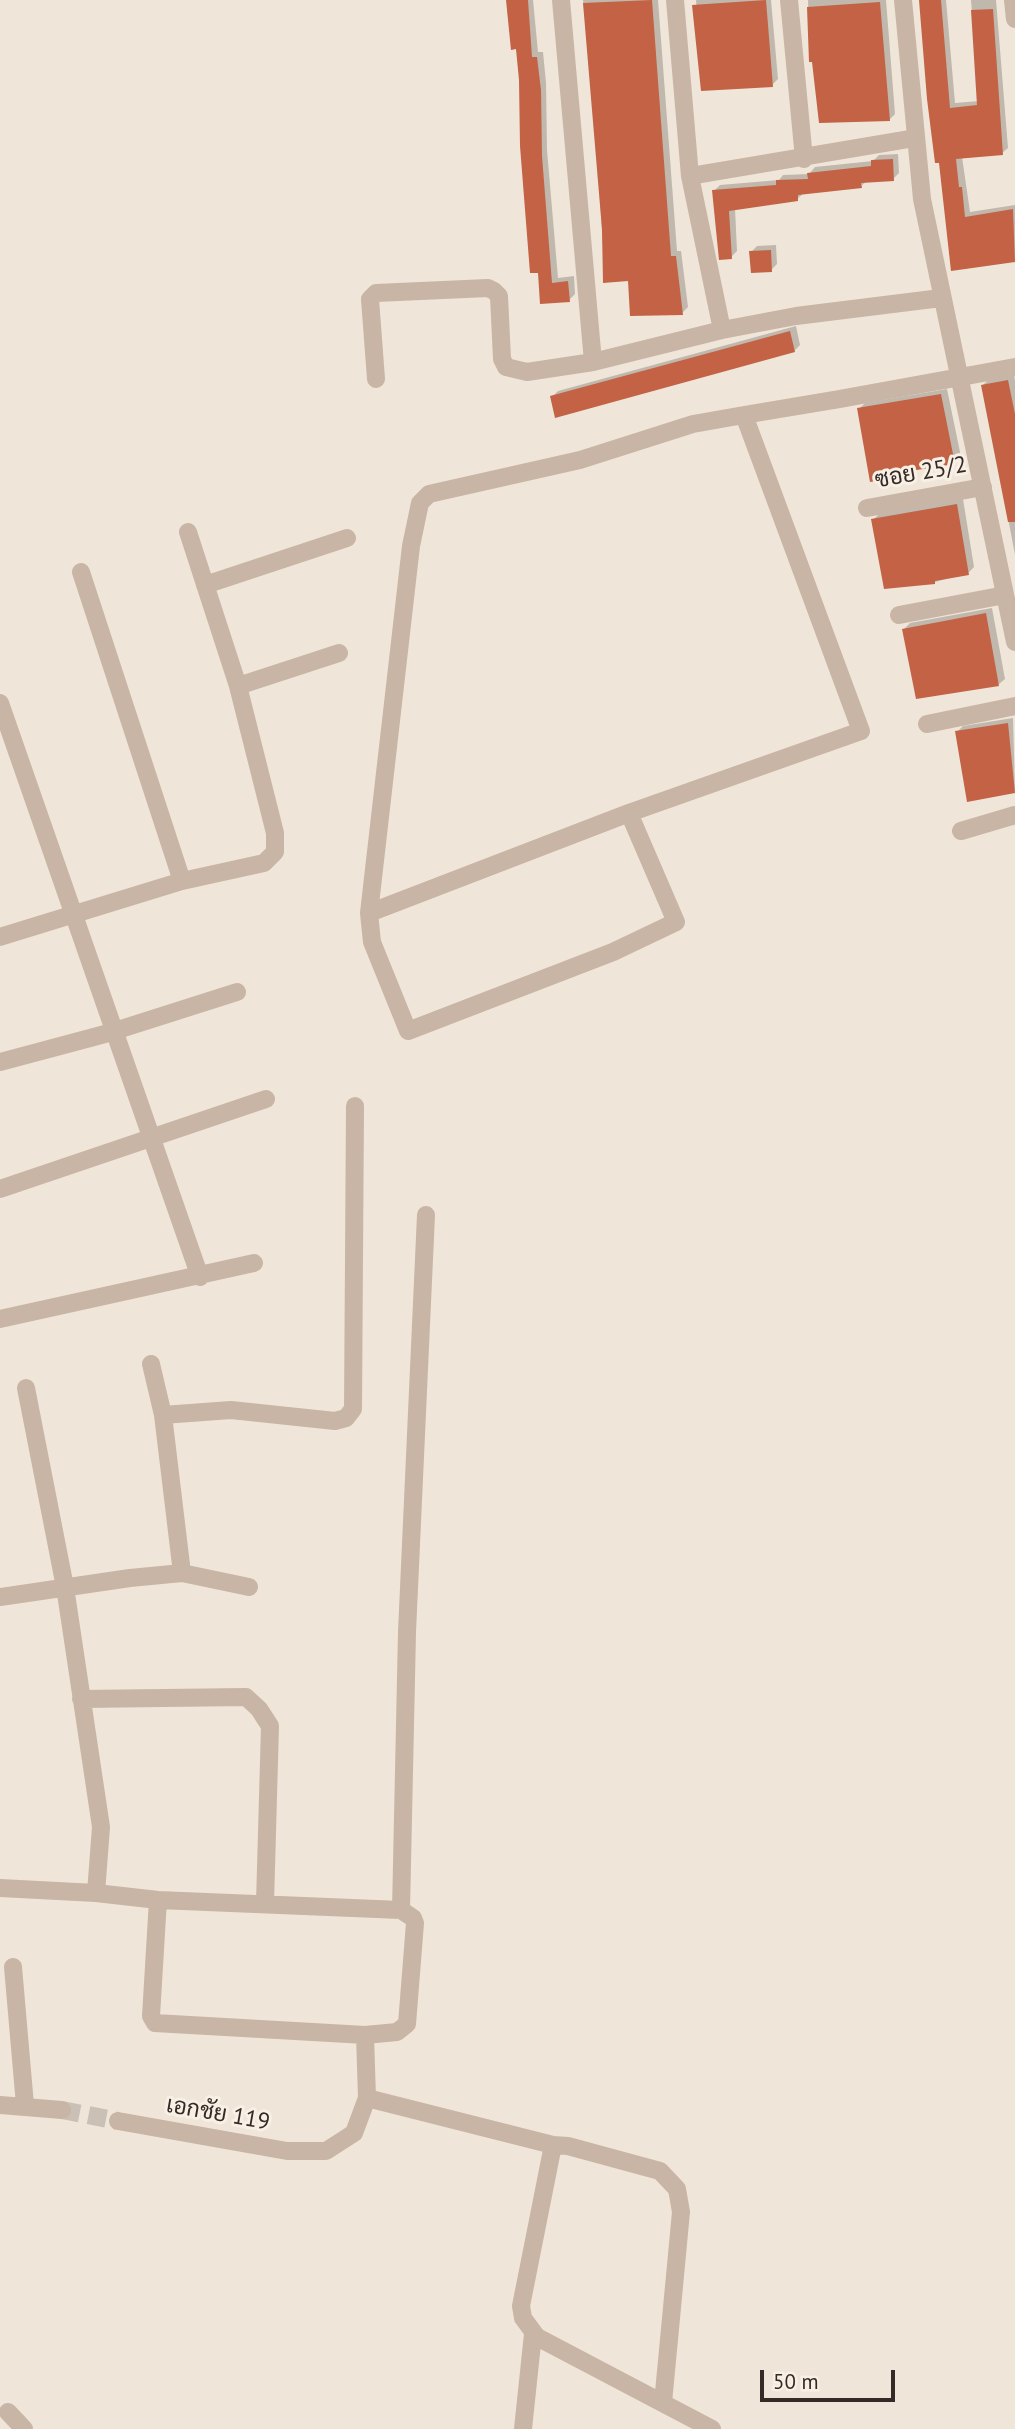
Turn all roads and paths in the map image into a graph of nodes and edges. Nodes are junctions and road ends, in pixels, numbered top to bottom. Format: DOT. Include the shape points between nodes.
graph roads {
  1 [pos="561,0"];
  2 [pos="675,0"];
  3 [pos="789,0"];
  4 [pos="903,0"];
  5 [pos="1013,0"];
  6 [pos="1015,19"];
  7 [pos="915,138"];
  8 [pos="804,159"];
  9 [pos="690,176"];
  10 [pos="940,298"];
  11 [pos="722,330"];
  12 [pos="593,362"];
  13 [pos="1015,366"];
  14 [pos="961,376"];
  15 [pos="376,379"];
  16 [pos="744,415"];
  17 [pos="984,486"];
  18 [pos="867,508"];
  19 [pos="188,532"];
  20 [pos="346,538"];
  21 [pos="81,572"];
  22 [pos="205,585"];
  23 [pos="1005,595"];
  24 [pos="899,615"];
  25 [pos="1015,642"];
  26 [pos="339,653"];
  27 [pos="238,686"];
  28 [pos="0,703"];
  29 [pos="1015,706"];
  30 [pos="927,723"];
  31 [pos="629,813"];
  32 [pos="1015,815"];
  33 [pos="961,831"];
  34 [pos="182,881"];
  35 [pos="369,912"];
  36 [pos="71,913"];
  37 [pos="0,937"];
  38 [pos="237,992"];
  39 [pos="112,1032"];
  40 [pos="0,1062"];
  41 [pos="266,1099"];
  42 [pos="355,1106"];
  43 [pos="152,1140"];
  44 [pos="0,1189"];
  45 [pos="426,1215"];
  46 [pos="254,1263"];
  47 [pos="200,1277"];
  48 [pos="0,1319"];
  49 [pos="151,1364"];
  50 [pos="26,1388"];
  51 [pos="163,1415"];
  52 [pos="182,1573"];
  53 [pos="65,1587"];
  54 [pos="249,1587"];
  55 [pos="0,1597"];
  56 [pos="81,1699"];
  57 [pos="0,1888"];
  58 [pos="96,1893"];
  59 [pos="158,1900"];
  60 [pos="265,1903"];
  61 [pos="401,1910"];
  62 [pos="13,1967"];
  63 [pos="365,2035"];
  64 [pos="367,2098"];
  65 [pos="0,2105"];
  66 [pos="25,2105"];
  67 [pos="62,2110"];
  68 [pos="118,2121"];
  69 [pos="553,2146"];
  70 [pos="533,2334"];
  71 [pos="663,2403"];
  72 [pos="8,2412"];
  73 [pos="24,2429"];
  74 [pos="523,2429"];
  75 [pos="712,2429"];
  1 -- 12 [label="street"];
  2 -- 9 [label="street"];
  3 -- 8 [label="street"];
  4 -- 7 [label="street"];
  5 -- 6 [label="street"];
  7 -- 8 [label="street"];
  7 -- 10 [label="street"];
  8 -- 9 [label="street"];
  9 -- 11 [label="street"];
  10 -- 11 [label="street"];
  10 -- 14 [label="street"];
  11 -- 12 [label="street"];
  12 -- 15 [label="street" via="545,371 506,367 498,293 488,288 386,291 370,299"];
  13 -- 14 [label="street"];
  14 -- 16 [label="street"];
  14 -- 17 [label="street"];
  16 -- 31 [label="street" via="861,731"];
  16 -- 35 [label="street" via="693,424 580,460 429,494 420,503"];
  17 -- 18 [label="street, ซอย 25/2"];
  17 -- 23 [label="street"];
  19 -- 22 [label="street"];
  20 -- 22 [label="street"];
  21 -- 34 [label="street"];
  22 -- 27 [label="street"];
  23 -- 24 [label="street"];
  23 -- 25 [label="street"];
  26 -- 27 [label="street"];
  27 -- 34 [label="street" via="275,833 275,852 264,863"];
  28 -- 36 [label="street"];
  29 -- 30 [label="street"];
  31 -- 35 [label="street"];
  31 -- 35 [label="street" via="676,922 613,952 408,1031 372,942"];
  32 -- 33 [label="street"];
  34 -- 36 [label="street"];
  36 -- 37 [label="street"];
  36 -- 39 [label="street"];
  38 -- 39 [label="street"];
  39 -- 40 [label="street"];
  39 -- 43 [label="street"];
  41 -- 43 [label="street"];
  42 -- 51 [label="street" via="353,1409 346,1418 335,1420 230,1410"];
  43 -- 44 [label="street"];
  43 -- 47 [label="street"];
  45 -- 61 [label="street" via="407,1632"];
  46 -- 47 [label="street"];
  47 -- 48 [label="street"];
  49 -- 51 [label="street"];
  50 -- 53 [label="street"];
  51 -- 52 [label="street"];
  52 -- 53 [label="street"];
  52 -- 54 [label="street"];
  53 -- 55 [label="street"];
  53 -- 56 [label="street"];
  56 -- 58 [label="street" via="101,1827"];
  56 -- 60 [label="street" via="246,1698 259,1709 270,1726"];
  57 -- 58 [label="street"];
  58 -- 59 [label="street"];
  59 -- 60 [label="street"];
  59 -- 63 [label="street" via="151,2016 155,2023"];
  60 -- 61 [label="street"];
  61 -- 63 [label="street" via="415,1923 407,2024 397,2032"];
  62 -- 66 [label="street"];
  63 -- 64 [label="street"];
  64 -- 68 [label="street, เอกชัย 119" via="354,2133 326,2151 310,2153"];
  64 -- 69 [label="street"];
  65 -- 66 [label="street"];
  66 -- 67 [label="street"];
  69 -- 70 [label="street" via="521,2305"];
  69 -- 71 [label="street" via="660,2171 677,2189 681,2212"];
  70 -- 71 [label="street"];
  70 -- 74 [label="street"];
  71 -- 75 [label="street"];
  72 -- 73 [label="street"];
}
